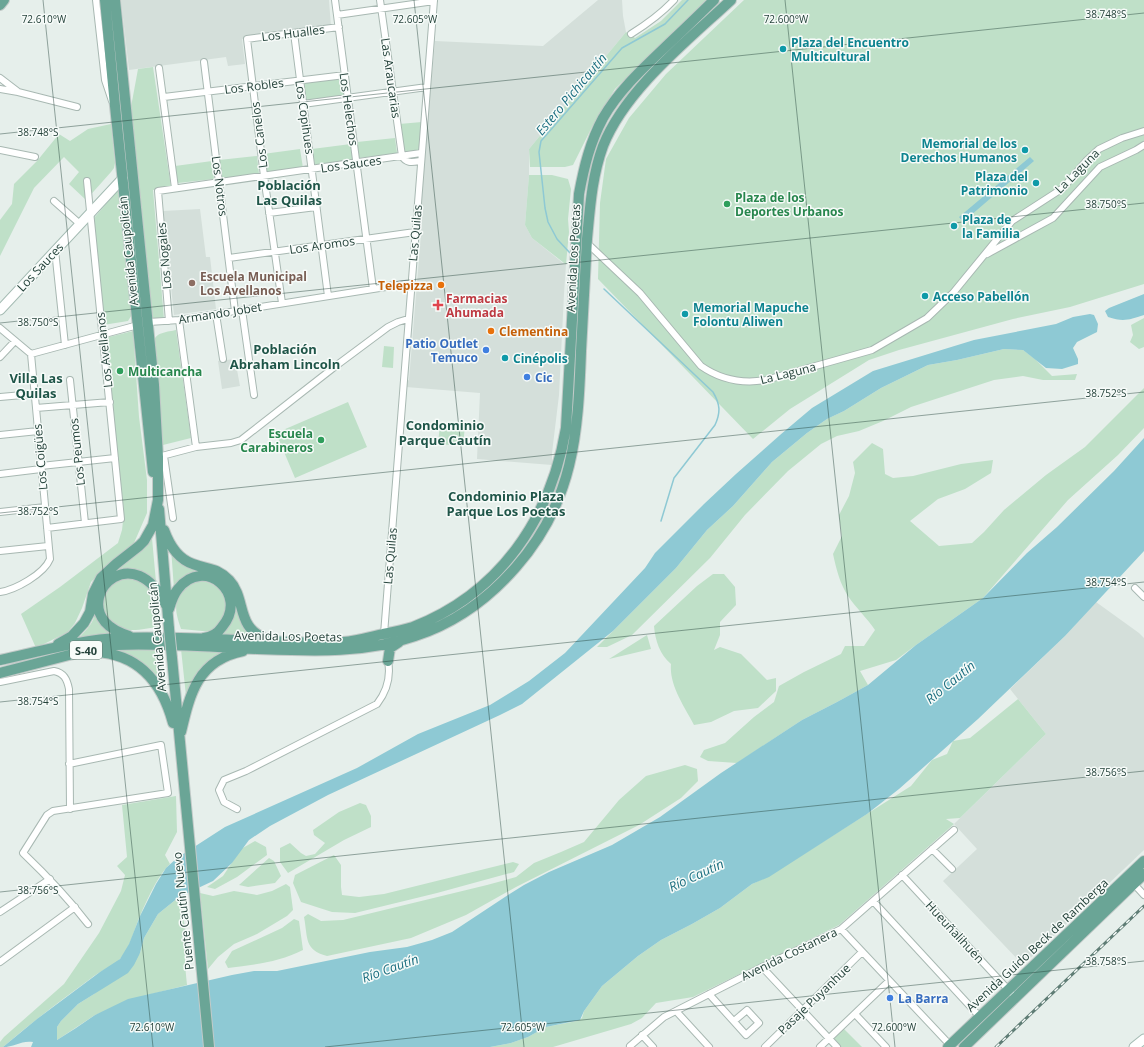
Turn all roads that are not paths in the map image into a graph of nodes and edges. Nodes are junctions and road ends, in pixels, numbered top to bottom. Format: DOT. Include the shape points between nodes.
graph roads {
  1 [pos="4,0"];
  2 [pos="96,0"];
  3 [pos="105,0"];
  4 [pos="115,0"];
  5 [pos="335,0"];
  6 [pos="380,0"];
  7 [pos="674,0"];
  8 [pos="714,0"];
  9 [pos="731,0"];
  10 [pos="434,1"];
  11 [pos="0,5"];
  12 [pos="381,9"];
  13 [pos="337,15"];
  14 [pos="339,27"];
  15 [pos="294,33"];
  16 [pos="631,34"];
  17 [pos="247,39"];
  18 [pos="111,61"];
  19 [pos="204,62"];
  20 [pos="159,68"];
  21 [pos="123,74"];
  22 [pos="345,75"];
  23 [pos="0,78"];
  24 [pos="300,80"];
  25 [pos="253,86"];
  26 [pos="427,87"];
  27 [pos="0,89"];
  28 [pos="18,92"];
  29 [pos="208,92"];
  30 [pos="393,92"];
  31 [pos="164,98"];
  32 [pos="348,98"];
  33 [pos="303,104"];
  34 [pos="115,106"];
  35 [pos="77,107"];
  36 [pos="1144,131"];
  37 [pos="1144,145"];
  38 [pos="0,150"];
  39 [pos="130,153"];
  40 [pos="421,154"];
  41 [pos="402,156"];
  42 [pos="35,157"];
  43 [pos="421,161"];
  44 [pos="357,163"];
  45 [pos="312,169"];
  46 [pos="264,176"];
  47 [pos="123,178"];
  48 [pos="87,180"];
  49 [pos="220,182"];
  50 [pos="175,188"];
  51 [pos="134,191"];
  52 [pos="158,191"];
  53 [pos="54,201"];
  54 [pos="316,207"];
  55 [pos="90,213"];
  56 [pos="269,213"];
  57 [pos="80,224"];
  58 [pos="415,232"];
  59 [pos="366,239"];
  60 [pos="587,243"];
  61 [pos="321,245"];
  62 [pos="56,250"];
  63 [pos="274,252"];
  64 [pos="983,256"];
  65 [pos="229,258"];
  66 [pos="133,275"];
  67 [pos="574,278"];
  68 [pos="410,283"];
  69 [pos="373,289"];
  70 [pos="328,296"];
  71 [pos="282,303"];
  72 [pos="0,310"];
  73 [pos="238,310"];
  74 [pos="216,314"];
  75 [pos="408,319"];
  76 [pos="179,320"];
  77 [pos="169,321"];
  78 [pos="149,322"];
  79 [pos="138,325"];
  80 [pos="0,328"];
  81 [pos="566,331"];
  82 [pos="103,333"];
  83 [pos="15,341"];
  84 [pos="64,345"];
  85 [pos="30,354"];
  86 [pos="0,357"];
  87 [pos="223,359"];
  88 [pos="70,380"];
  89 [pos="34,394"];
  90 [pos="254,395"];
  91 [pos="560,396"];
  92 [pos="0,397"];
  93 [pos="110,402"];
  94 [pos="72,405"];
  95 [pos="36,408"];
  96 [pos="38,431"];
  97 [pos="0,434"];
  98 [pos="196,448"];
  99 [pos="161,457"];
  100 [pos="115,458"];
  101 [pos="78,462"];
  102 [pos="559,462"];
  103 [pos="41,467"];
  104 [pos="0,474"];
  105 [pos="158,500"];
  106 [pos="45,507"];
  107 [pos="0,512"];
  108 [pos="173,518"];
  109 [pos="160,519"];
  110 [pos="85,524"];
  111 [pos="47,528"];
  112 [pos="48,546"];
  113 [pos="0,551"];
  114 [pos="1135,588"];
  115 [pos="0,592"];
  116 [pos="1144,597"];
  117 [pos="168,611"];
  118 [pos="384,634"];
  119 [pos="169,637"];
  120 [pos="132,638"];
  121 [pos="201,639"];
  122 [pos="403,640"];
  123 [pos="275,641"];
  124 [pos="51,646"];
  125 [pos="368,648"];
  126 [pos="255,649"];
  127 [pos="33,653"];
  128 [pos="73,654"];
  129 [pos="0,655"];
  130 [pos="0,660"];
  131 [pos="388,661"];
  132 [pos="2,672"];
  133 [pos="0,682"];
  134 [pos="179,742"];
  135 [pos="69,764"];
  136 [pos="182,772"];
  137 [pos="237,808"];
  138 [pos="70,809"];
  139 [pos="954,830"];
  140 [pos="932,849"];
  141 [pos="1144,861"];
  142 [pos="952,869"];
  143 [pos="1134,871"];
  144 [pos="1144,874"];
  145 [pos="902,875"];
  146 [pos="50,879"];
  147 [pos="1120,884"];
  148 [pos="1134,884"];
  149 [pos="1144,895"];
  150 [pos="873,900"];
  151 [pos="75,907"];
  152 [pos="0,912"];
  153 [pos="88,924"];
  154 [pos="840,929"];
  155 [pos="862,952"];
  156 [pos="0,962"];
  157 [pos="762,967"];
  158 [pos="889,981"];
  159 [pos="709,994"];
  160 [pos="1012,994"];
  161 [pos="803,1010"];
  162 [pos="676,1011"];
  163 [pos="855,1014"];
  164 [pos="980,1017"];
  165 [pos="734,1021"];
  166 [pos="642,1035"];
  167 [pos="829,1038"];
  168 [pos="1144,1040"];
  169 [pos="630,1046"];
  170 [pos="949,1046"];
  171 [pos="209,1047"];
  172 [pos="653,1047"];
  173 [pos="709,1047"];
  174 [pos="765,1047"];
  175 [pos="820,1047"];
  176 [pos="837,1047"];
  177 [pos="886,1047"];
  178 [pos="964,1047"];
  179 [pos="1134,1047"];
  1 -- 11 [label="main road"];
  2 -- 34 [label="street, Avenida Caupolicán" via="106,84"];
  3 -- 18 [label="main road, Avenida Caupolicán"];
  4 -- 21 [label="main road, Avenida Caupolicán"];
  5 -- 13 [label="street, Los Helechos"];
  6 -- 12 [label="street, Las Araucarias"];
  7 -- 16 [label="street" via="661,13"];
  8 -- 67 [label="main road, Avenida Los Poetas" via="633,78 614,102 599,128 587,156 579,194"];
  9 -- 60 [label="main road, Avenida Los Poetas" via="634,94 614,122 605,141 590,194"];
  10 -- 12 [label="street"];
  10 -- 26 [label="street, Las Quilas"];
  12 -- 13 [label="street"];
  12 -- 30 [label="street, Las Araucarias"];
  13 -- 14 [label="street, Los Helechos"];
  14 -- 15 [label="street, Los Hualles"];
  14 -- 22 [label="street, Los Helechos"];
  15 -- 17 [label="street, Los Hualles"];
  15 -- 24 [label="street, Los Copihues"];
  17 -- 25 [label="street, Los Canelos"];
  18 -- 21 [label="main road" via="114,68"];
  18 -- 34 [label="main road, Avenida Caupolicán"];
  19 -- 29 [label="street, Los Notros"];
  20 -- 31 [label="street"];
  21 -- 39 [label="main road, Avenida Caupolicán"];
  22 -- 24 [label="street, Los Robles"];
  22 -- 32 [label="street, Los Helechos"];
  23 -- 28 [label="street"];
  24 -- 25 [label="street, Los Robles"];
  24 -- 33 [label="street, Los Copihues"];
  25 -- 29 [label="street, Los Robles"];
  25 -- 46 [label="street, Los Canelos"];
  26 -- 30 [label="street"];
  26 -- 40 [label="street, Las Quilas"];
  27 -- 28 [label="street"];
  28 -- 35 [label="street"];
  29 -- 31 [label="street, Los Robles"];
  29 -- 49 [label="street, Los Notros"];
  30 -- 32 [label="street"];
  30 -- 41 [label="street, Las Araucarias"];
  31 -- 50 [label="street"];
  32 -- 33 [label="street"];
  32 -- 44 [label="street, Los Helechos"];
  33 -- 45 [label="street, Los Copihues"];
  34 -- 47 [label="main road, Avenida Caupolicán"];
  36 -- 64 [label="street, La Laguna" via="1106,144 1094,152 1063,188 1012,221"];
  37 -- 64 [label="street, La Laguna" via="1100,167 1053,218"];
  38 -- 42 [label="street"];
  39 -- 47 [label="main road" via="128,168"];
  39 -- 51 [label="main road, Avenida Caupolicán"];
  40 -- 41 [label="street, Los Sauces"];
  40 -- 43 [label="street, Las Quilas"];
  41 -- 43 [label="street, Los Sauces" via="408,162"];
  41 -- 44 [label="street, Los Sauces"];
  43 -- 58 [label="street, Las Quilas"];
  44 -- 45 [label="street, Los Sauces"];
  44 -- 59 [label="street, Los Helechos"];
  45 -- 46 [label="street, Los Sauces"];
  45 -- 54 [label="street, Los Copihues"];
  46 -- 49 [label="street, Los Sauces"];
  46 -- 56 [label="street, Los Canelos"];
  47 -- 51 [label="main road"];
  47 -- 55 [label="street, Los Sauces"];
  47 -- 66 [label="main road, Avenida Caupolicán"];
  48 -- 55 [label="street, Los Avellanos"];
  49 -- 50 [label="street, Los Sauces"];
  49 -- 65 [label="street, Los Notros"];
  50 -- 52 [label="street, Los Sauces"];
  51 -- 78 [label="main road, Avenida Caupolicán"];
  52 -- 77 [label="street, Los Nogales"];
  53 -- 57 [label="street"];
  54 -- 56 [label="street"];
  54 -- 61 [label="street, Los Copihues"];
  55 -- 57 [label="street, Los Sauces"];
  55 -- 82 [label="street, Los Avellanos"];
  56 -- 63 [label="street, Los Canelos"];
  57 -- 62 [label="street, Los Sauces"];
  58 -- 59 [label="street, Los Aromos"];
  58 -- 68 [label="street, Las Quilas"];
  59 -- 61 [label="street, Los Aromos"];
  59 -- 69 [label="street, Los Helechos"];
  60 -- 64 [label="street, La Laguna" via="640,293 701,366 721,377 743,382 766,380 860,354 883,344 927,318"];
  60 -- 122 [label="main road, Avenida Los Poetas" via="576,433 568,474 555,508 528,552 491,592 449,621"];
  61 -- 63 [label="street, Los Aromos"];
  61 -- 70 [label="street, Los Copihues"];
  62 -- 72 [label="street, Los Sauces"];
  62 -- 84 [label="street"];
  63 -- 65 [label="street, Los Aromos"];
  63 -- 71 [label="street, Los Canelos"];
  65 -- 73 [label="street, Los Notros"];
  66 -- 78 [label="main road" via="143,312"];
  66 -- 79 [label="main road, Avenida Caupolicán"];
  67 -- 81 [label="main road" via="569,295"];
  67 -- 102 [label="main road, Avenida Los Poetas" via="566,428"];
  68 -- 69 [label="street, Armando Jobet"];
  68 -- 75 [label="street, Las Quilas"];
  69 -- 70 [label="street, Armando Jobet"];
  70 -- 71 [label="street, Armando Jobet"];
  71 -- 73 [label="street, Armando Jobet"];
  73 -- 74 [label="street, Armando Jobet"];
  73 -- 90 [label="street, Los Notros"];
  74 -- 76 [label="street, Armando Jobet"];
  74 -- 87 [label="street"];
  75 -- 98 [label="street" via="388,327 241,440"];
  75 -- 118 [label="street, Las Quilas"];
  76 -- 77 [label="street, Armando Jobet"];
  76 -- 98 [label="street"];
  77 -- 78 [label="street, Armando Jobet"];
  78 -- 99 [label="main road, Avenida Caupolicán"];
  79 -- 82 [label="street"];
  79 -- 105 [label="main road, Avenida Caupolicán" via="151,457"];
  80 -- 83 [label="street"];
  82 -- 84 [label="street"];
  82 -- 93 [label="street, Los Avellanos"];
  83 -- 85 [label="street"];
  83 -- 86 [label="street"];
  84 -- 85 [label="street"];
  85 -- 89 [label="street, Los Coigües"];
  88 -- 94 [label="street, Los Peumos"];
  89 -- 92 [label="street"];
  89 -- 95 [label="street, Los Coigües"];
  91 -- 102 [label="main road" via="563,402"];
  93 -- 94 [label="street"];
  93 -- 100 [label="street, Los Avellanos"];
  94 -- 95 [label="street"];
  94 -- 101 [label="street, Los Peumos"];
  95 -- 96 [label="street, Los Coigües"];
  96 -- 97 [label="street"];
  96 -- 103 [label="street, Los Coigües"];
  98 -- 99 [label="street"];
  99 -- 105 [label="main road, Avenida Caupolicán"];
  99 -- 108 [label="street"];
  100 -- 101 [label="street"];
  100 -- 110 [label="street, Los Avellanos" via="121,519"];
  101 -- 103 [label="street"];
  101 -- 110 [label="street, Los Peumos"];
  102 -- 118 [label="main road, Avenida Los Poetas" via="553,482 528,534 500,569 462,602 413,627"];
  103 -- 104 [label="street"];
  103 -- 106 [label="street, Los Coigües"];
  105 -- 109 [label="main road, Avenida Caupolicán"];
  105 -- 124 [label="main road" via="153,525 144,541 101,578 93,594 87,618 80,628 67,640"];
  106 -- 107 [label="street"];
  106 -- 111 [label="street, Los Coigües"];
  109 -- 117 [label="main road, Avenida Caupolicán"];
  109 -- 123 [label="main road" via="167,537 178,554 192,564 210,568 224,576 235,589 247,625 259,636"];
  110 -- 111 [label="street"];
  111 -- 112 [label="street, Los Coigües"];
  112 -- 113 [label="street"];
  112 -- 115 [label="street, Los Coigües" via="50,559 46,566 25,582"];
  114 -- 116 [label="street"];
  117 -- 119 [label="main road, Avenida Caupolicán"];
  117 -- 120 [label="main road" via="156,588 143,577 127,574 112,578 100,594 101,613 105,622"];
  117 -- 121 [label="main road" via="177,591 186,581 207,576 222,584 231,600 229,615 220,629 210,637"];
  118 -- 122 [label="main road"];
  118 -- 123 [label="main road, Avenida Los Poetas" via="343,642"];
  118 -- 125 [label="main road"];
  119 -- 120 [label="main road, S-40"];
  119 -- 121 [label="main road, Avenida Los Poetas"];
  119 -- 126 [label="main road, Avenida Los Poetas"];
  119 -- 128 [label="main road, S-40"];
  119 -- 134 [label="main road, Avenida Caupolicán, bridge"];
  120 -- 127 [label="main road, S-40" via="96,640"];
  121 -- 123 [label="main road, Avenida Los Poetas"];
  122 -- 125 [label="main road, Avenida Los Poetas"];
  122 -- 131 [label="main road" via="390,648"];
  124 -- 127 [label="main road"];
  124 -- 129 [label="street"];
  125 -- 126 [label="main road, Avenida Los Poetas" via="319,651"];
  125 -- 131 [label="main road" via="383,652"];
  126 -- 134 [label="main road" via="222,658 198,680 190,697"];
  127 -- 130 [label="main road, S-40"];
  128 -- 132 [label="main road, S-40"];
  128 -- 134 [label="main road" via="86,651 108,653 143,670 159,686"];
  131 -- 137 [label="street" via="388,685 376,704 224,780 219,790 224,802"];
  133 -- 135 [label="street" via="48,672 58,672 65,678"];
  134 -- 136 [label="main road, Avenida Caupolicán"];
  135 -- 138 [label="street"];
  135 -- 138 [label="street" via="161,745 168,793"];
  136 -- 171 [label="main road, Puente Cautín Nuevo"];
  138 -- 146 [label="street" via="53,811 47,815 23,853"];
  139 -- 140 [label="street, Avenida Costanera"];
  140 -- 142 [label="street"];
  140 -- 145 [label="street, Avenida Costanera"];
  141 -- 143 [label="main road, Avenida Guido Beck de Ramberga"];
  143 -- 147 [label="main road, Avenida Guido Beck de Ramberga"];
  143 -- 148 [label="main road"];
  144 -- 148 [label="main road, Avenida Guido Beck de Ramberga"];
  145 -- 150 [label="street, Avenida Costanera"];
  145 -- 160 [label="street, Hueuñalihuén"];
  146 -- 151 [label="street"];
  146 -- 152 [label="street"];
  147 -- 148 [label="main road"];
  147 -- 160 [label="main road, Avenida Guido Beck de Ramberga"];
  148 -- 149 [label="street"];
  148 -- 160 [label="main road, Avenida Guido Beck de Ramberga"];
  150 -- 154 [label="street, Avenida Costanera"];
  150 -- 164 [label="street"];
  151 -- 153 [label="street"];
  151 -- 156 [label="street"];
  154 -- 155 [label="street"];
  154 -- 157 [label="street, Avenida Costanera"];
  155 -- 158 [label="street"];
  155 -- 161 [label="street, Pasaje Puyanhue"];
  157 -- 159 [label="street, Avenida Costanera"];
  157 -- 161 [label="street"];
  158 -- 163 [label="street"];
  158 -- 170 [label="street"];
  159 -- 162 [label="street, Avenida Costanera"];
  159 -- 165 [label="street"];
  160 -- 164 [label="main road, Avenida Guido Beck de Ramberga"];
  160 -- 178 [label="main road, Avenida Guido Beck de Ramberga"];
  161 -- 167 [label="street"];
  161 -- 174 [label="street, Pasaje Puyanhue"];
  162 -- 166 [label="street, Avenida Costanera" via="664,1017"];
  162 -- 173 [label="street"];
  163 -- 167 [label="street"];
  163 -- 177 [label="street"];
  164 -- 170 [label="main road, Avenida Guido Beck de Ramberga"];
  166 -- 169 [label="street, Avenida Costanera"];
  166 -- 172 [label="street"];
  167 -- 175 [label="street"];
  167 -- 176 [label="street"];
  168 -- 179 [label="street"];
}
